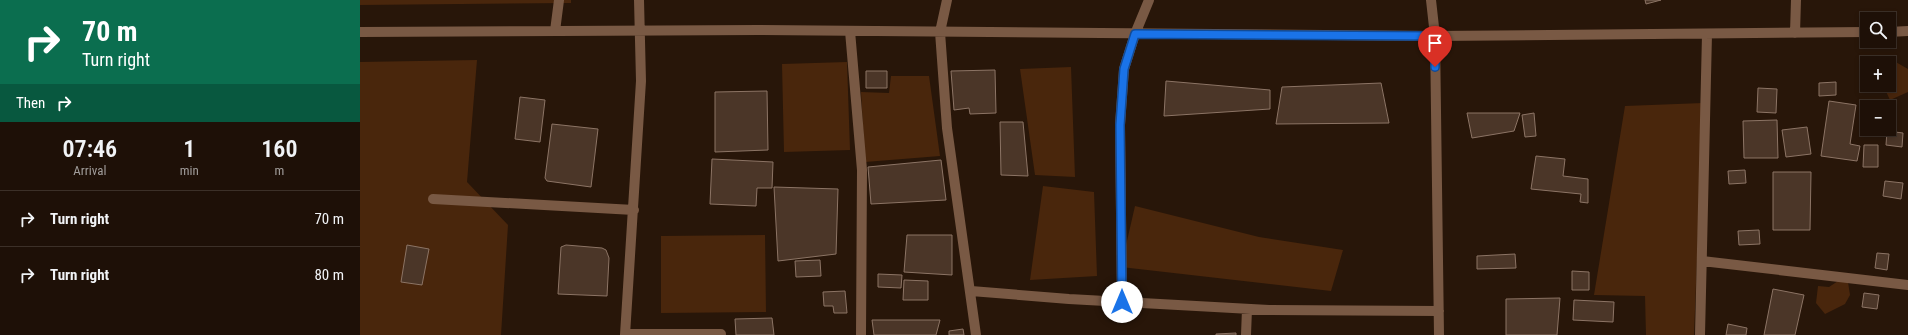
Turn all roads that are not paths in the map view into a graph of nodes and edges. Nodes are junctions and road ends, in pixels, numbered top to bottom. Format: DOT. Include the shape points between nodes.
graph roads {
  1 [pos="560,0"];
  2 [pos="639,0"];
  3 [pos="947,0"];
  4 [pos="1149,0"];
  5 [pos="1431,0"];
  6 [pos="1796,0"];
  7 [pos="555,31"];
  8 [pos="639,31"];
  9 [pos="850,31"];
  10 [pos="1908,31"];
  11 [pos="360,32"];
  12 [pos="940,32"];
  13 [pos="1860,32"];
  14 [pos="1896,32"];
  15 [pos="1795,33"];
  16 [pos="1135,34"];
  17 [pos="1707,34"];
  18 [pos="1435,36"];
  19 [pos="433,199"];
  20 [pos="634,210"];
  21 [pos="1702,261"];
  22 [pos="1908,285"];
  23 [pos="971,291"];
  24 [pos="1122,302"];
  25 [pos="1247,309"];
  26 [pos="1439,311"];
  27 [pos="721,334"];
  28 [pos="625,335"];
  29 [pos="860,335"];
  30 [pos="976,335"];
  31 [pos="1246,335"];
  32 [pos="1439,335"];
  33 [pos="1700,335"];
  1 -- 7 [label="street"];
  2 -- 8 [label="street"];
  3 -- 12 [label="street"];
  4 -- 16 [label="street"];
  5 -- 18 [label="street"];
  6 -- 15 [label="street"];
  7 -- 8 [label="street"];
  7 -- 11 [label="street"];
  8 -- 9 [label="street"];
  8 -- 20 [label="street" via="641,81 635,149"];
  9 -- 12 [label="street"];
  9 -- 29 [label="street" via="862,170"];
  10 -- 14 [label="street"];
  12 -- 16 [label="street"];
  12 -- 23 [label="street" via="947,128"];
  13 -- 15 [label="street"];
  15 -- 17 [label="street"];
  16 -- 18 [label="street"];
  16 -- 24 [label="street" via="1124,69 1120,125"];
  17 -- 18 [label="street"];
  17 -- 21 [label="street"];
  18 -- 26 [label="street"];
  19 -- 20 [label="street"];
  20 -- 28 [label="street"];
  21 -- 22 [label="street"];
  21 -- 33 [label="street"];
  23 -- 24 [label="street"];
  23 -- 30 [label="street"];
  24 -- 25 [label="street"];
  25 -- 26 [label="street"];
  25 -- 31 [label="street"];
  26 -- 32 [label="street"];
  27 -- 28 [label="street"];
}
